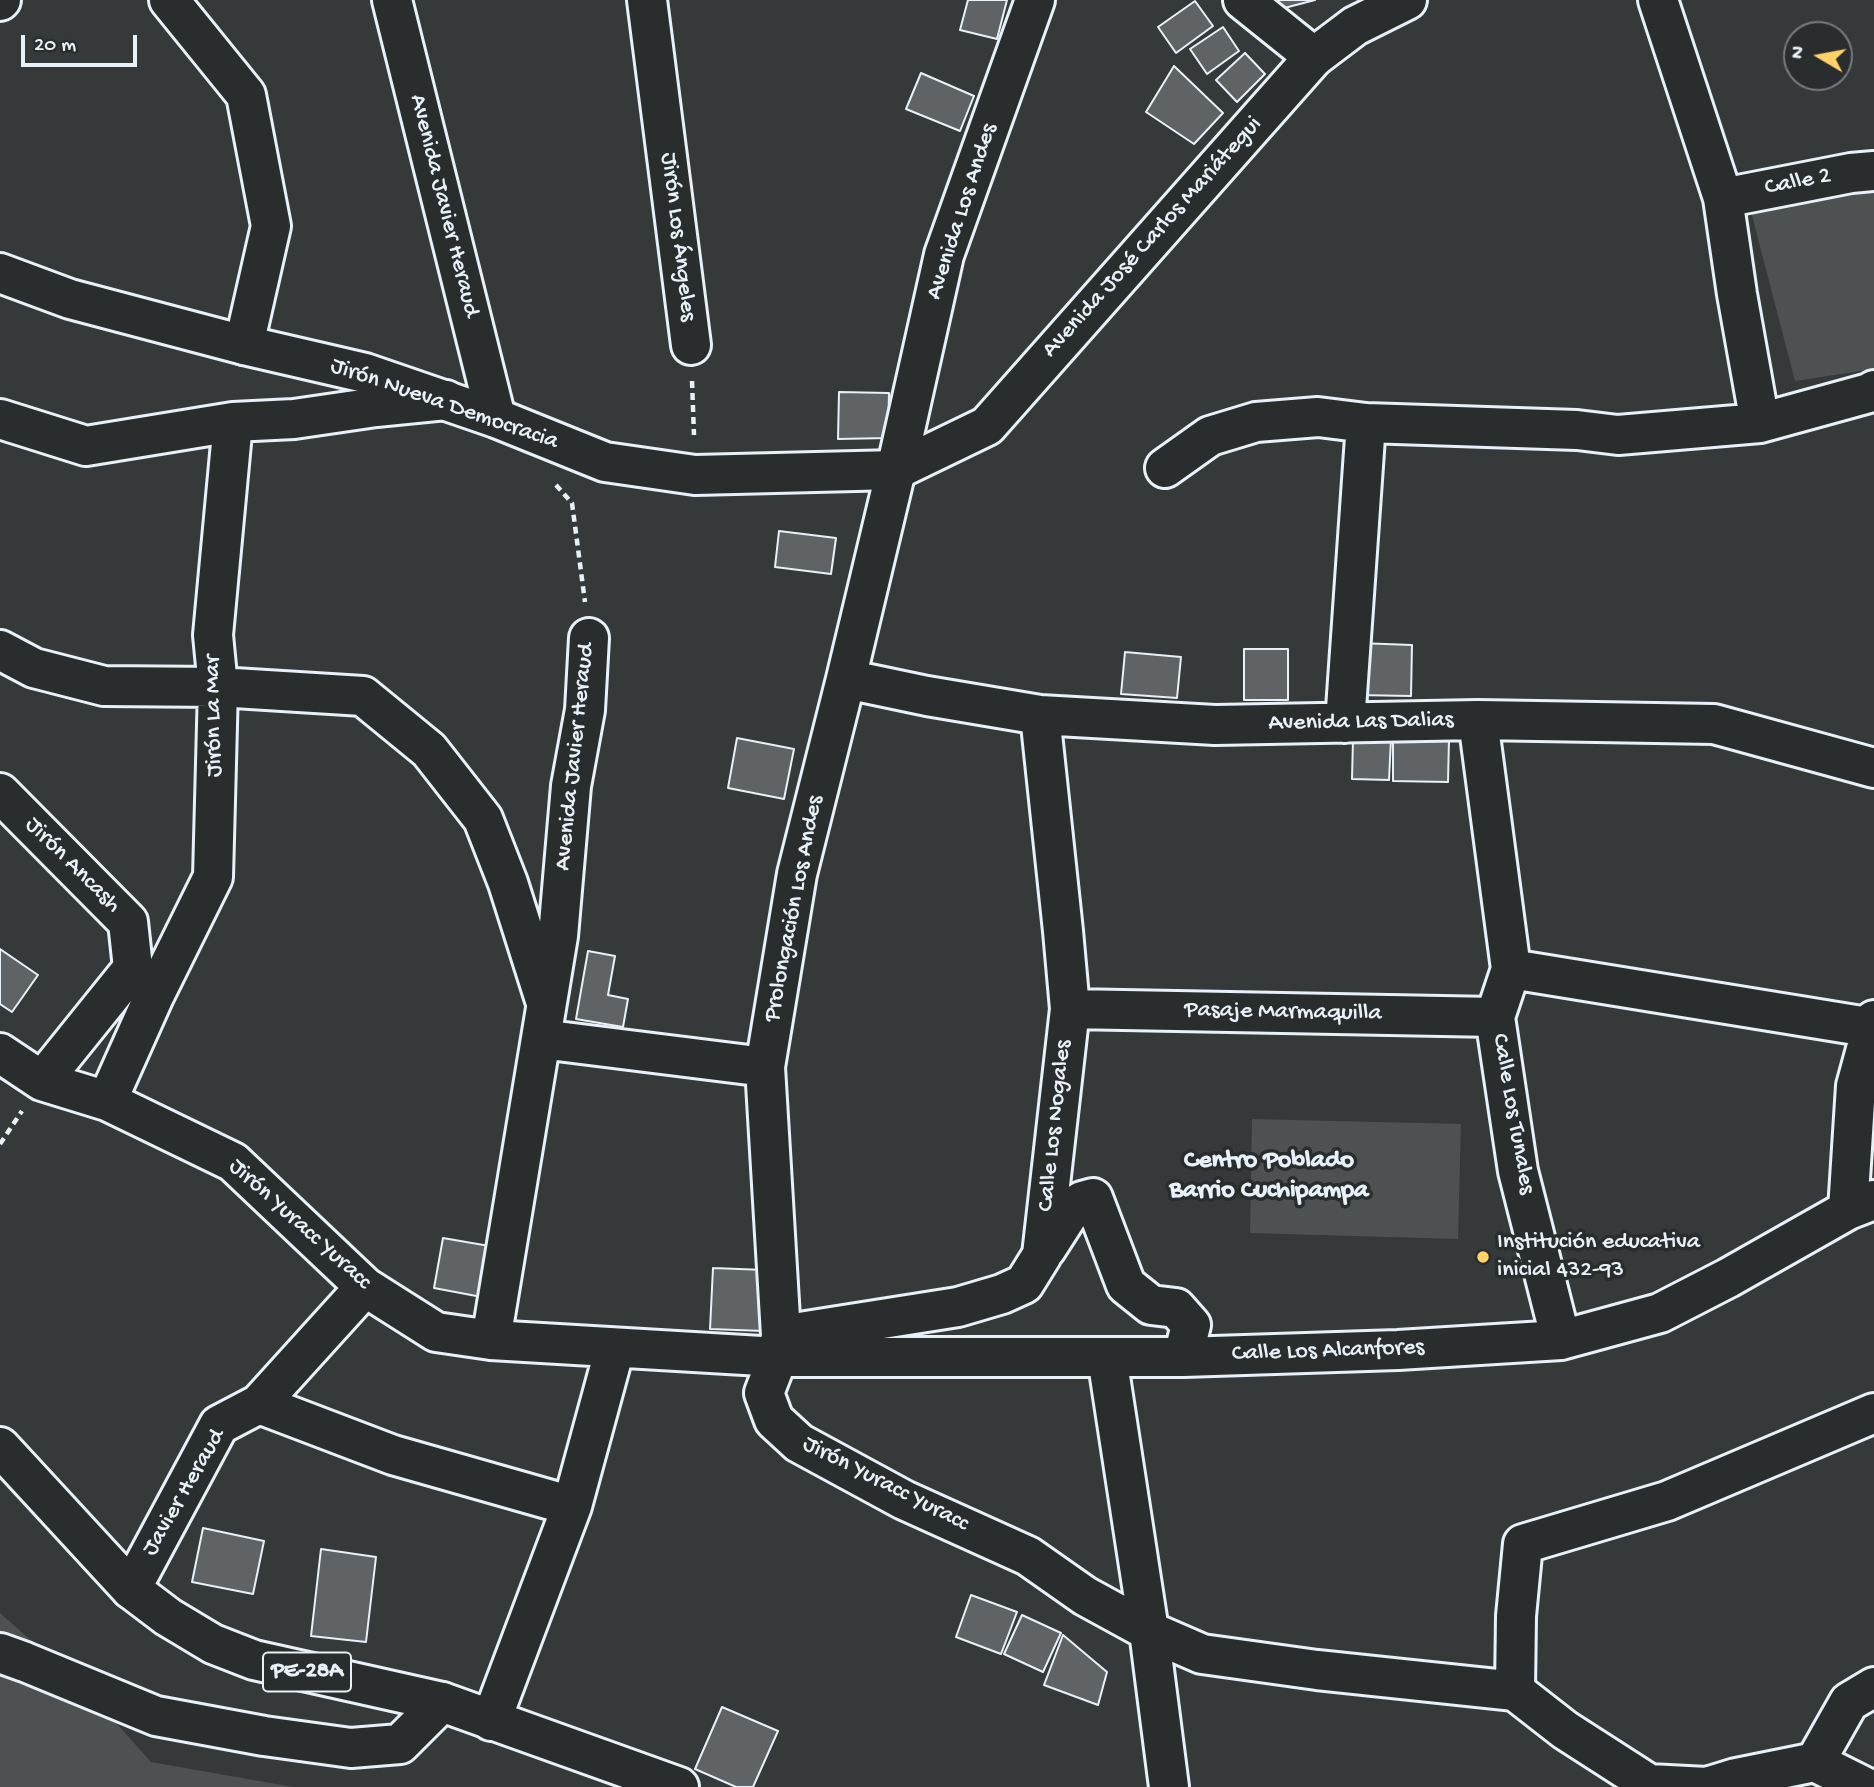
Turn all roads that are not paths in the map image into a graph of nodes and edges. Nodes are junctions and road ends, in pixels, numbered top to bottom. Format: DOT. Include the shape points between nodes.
graph roads {
  1 [pos="169,0"];
  2 [pos="392,0"];
  3 [pos="647,0"];
  4 [pos="1035,0"];
  5 [pos="1243,0"];
  6 [pos="1407,0"];
  7 [pos="1658,0"];
  8 [pos="1314,57"];
  9 [pos="1874,171"];
  10 [pos="1723,198"];
  11 [pos="0,273"];
  12 [pos="244,345"];
  13 [pos="691,345"];
  14 [pos="1874,390"];
  15 [pos="446,400"];
  16 [pos="496,418"];
  17 [pos="0,419"];
  18 [pos="233,422"];
  19 [pos="1366,423"];
  20 [pos="1759,423"];
  21 [pos="1165,468"];
  22 [pos="896,470"];
  23 [pos="589,638"];
  24 [pos="0,650"];
  25 [pos="846,679"];
  26 [pos="218,687"];
  27 [pos="1040,715"];
  28 [pos="1478,720"];
  29 [pos="1345,723"];
  30 [pos="1874,768"];
  31 [pos="0,793"];
  32 [pos="1511,969"];
  33 [pos="1070,1009"];
  34 [pos="1495,1017"];
  35 [pos="544,1021"];
  36 [pos="1873,1025"];
  37 [pos="0,1053"];
  38 [pos="765,1067"];
  39 [pos="41,1081"];
  40 [pos="107,1101"];
  41 [pos="1861,1205"];
  42 [pos="1042,1255"];
  43 [pos="365,1287"];
  44 [pos="491,1340"];
  45 [pos="1561,1340"];
  46 [pos="779,1346"];
  47 [pos="615,1348"];
  48 [pos="1107,1357"];
  49 [pos="1183,1357"];
  50 [pos="259,1404"];
  51 [pos="1874,1413"];
  52 [pos="0,1447"];
  53 [pos="572,1506"];
  54 [pos="131,1589"];
  55 [pos="1149,1631"];
  56 [pos="0,1653"];
  57 [pos="1874,1687"];
  58 [pos="1515,1691"];
  59 [pos="442,1702"];
  60 [pos="491,1721"];
  61 [pos="1815,1762"];
  62 [pos="679,1787"];
  63 [pos="1169,1787"];
  64 [pos="1865,1787"];
  1 -- 12 [label="main road" via="246,95 271,226"];
  2 -- 16 [label="main road, Avenida Javier Heraud"];
  3 -- 13 [label="main road, Jirón Los Ángeles"];
  4 -- 22 [label="main road, Avenida Los Andes" via="944,255"];
  5 -- 8 [label="main road"];
  6 -- 8 [label="main road, Avenida José Carlos Mariátegui" via="1355,26"];
  7 -- 10 [label="main road"];
  8 -- 22 [label="main road, Avenida José Carlos Mariátegui" via="987,426"];
  9 -- 10 [label="main road, Calle 2"];
  10 -- 20 [label="main road"];
  11 -- 12 [label="main road, Jirón Nueva Democracia" via="70,299"];
  12 -- 15 [label="main road, Jirón Nueva Democracia" via="365,373"];
  14 -- 20 [label="main road"];
  15 -- 16 [label="main road, Jirón Nueva Democracia"];
  15 -- 18 [label="main road"];
  16 -- 22 [label="main road, Jirón Nueva Democracia" via="605,462 695,475"];
  17 -- 18 [label="main road" via="86,446"];
  18 -- 26 [label="main road, Jirón La Mar" via="213,635"];
  19 -- 20 [label="main road" via="1577,430 1618,436"];
  19 -- 21 [label="main road" via="1318,417 1256,422 1210,436"];
  19 -- 29 [label="main road"];
  22 -- 25 [label="main road, Prolongación Los Andes"];
  23 -- 35 [label="main road, Avenida Javier Heraud" via="585,710 571,786 558,936"];
  24 -- 26 [label="main road" via="34,668 104,686"];
  25 -- 27 [label="main road, Avenida Las Dalias"];
  25 -- 38 [label="main road, Prolongación Los Andes" via="797,874"];
  26 -- 35 [label="main road" via="363,696 429,750 483,819 508,883"];
  26 -- 40 [label="main road, Jirón La Mar" via="213,877"];
  27 -- 29 [label="main road, Avenida Las Dalias" via="1215,725"];
  27 -- 33 [label="main road, Calle Los Nogales"];
  28 -- 29 [label="main road, Avenida Las Dalias"];
  28 -- 30 [label="main road, Avenida Las Dalias" via="1714,724"];
  28 -- 32 [label="main road, Calle Los Tunales"];
  31 -- 39 [label="main road, Jirón Ancash" via="128,922 133,968"];
  32 -- 34 [label="main road, Calle Los Tunales"];
  32 -- 36 [label="main road"];
  33 -- 34 [label="main road, Pasaje Marmaquilla"];
  33 -- 42 [label="main road, Calle Los Nogales"];
  34 -- 45 [label="main road, Calle Los Tunales" via="1518,1171"];
  35 -- 38 [label="main road"];
  35 -- 44 [label="main road, Avenida Javier Heraud"];
  36 -- 41 [label="main road" via="1856,1086"];
  37 -- 39 [label="main road, Jirón Yuracc Yuracc"];
  38 -- 46 [label="main road, Prolongación Los Andes"];
  39 -- 40 [label="main road, Jirón Yuracc Yuracc"];
  40 -- 43 [label="main road, Jirón Yuracc Yuracc" via="233,1162"];
  41 -- 45 [label="main road, Calle Los Alcanfores" via="1660,1313"];
  42 -- 46 [label="main road, Calle Los Nogales" via="1024,1284 1002,1294"];
  42 -- 49 [label="main road" via="1073,1207 1093,1198 1126,1285 1150,1305 1176,1308 1191,1325"];
  43 -- 44 [label="main road, Jirón Yuracc Yuracc" via="436,1332"];
  43 -- 50 [label="main road, Javier Heraud"];
  44 -- 47 [label="main road, Jirón Yuracc Yuracc"];
  45 -- 49 [label="main road, Calle Los Alcanfores"];
  46 -- 47 [label="main road, Jirón Yuracc Yuracc"];
  46 -- 48 [label="main road, Calle Los Alcanfores"];
  46 -- 55 [label="main road, Jirón Yuracc Yuracc" via="764,1393 774,1420 799,1443 904,1500 1028,1556 1085,1596"];
  47 -- 53 [label="main road"];
  48 -- 49 [label="main road, Calle Los Alcanfores"];
  48 -- 55 [label="main road"];
  50 -- 53 [label="main road" via="393,1454"];
  50 -- 54 [label="main road, Javier Heraud" via="219,1425"];
  51 -- 58 [label="main road" via="1667,1501 1523,1544"];
  52 -- 54 [label="main road, PE-28A"];
  53 -- 60 [label="main road"];
  54 -- 59 [label="main road, PE-28A" via="213,1644 254,1660"];
  55 -- 58 [label="main road, Jirón Yuracc Yuracc" via="1202,1654"];
  55 -- 63 [label="main road"];
  56 -- 59 [label="main road" via="156,1716 351,1748 400,1744"];
  57 -- 61 [label="main road" via="1849,1702"];
  58 -- 61 [label="main road" via="1565,1730 1649,1784 1707,1787"];
  59 -- 60 [label="main road, PE-28A"];
  60 -- 62 [label="main road, PE-28A"];
  61 -- 64 [label="main road"];
}
